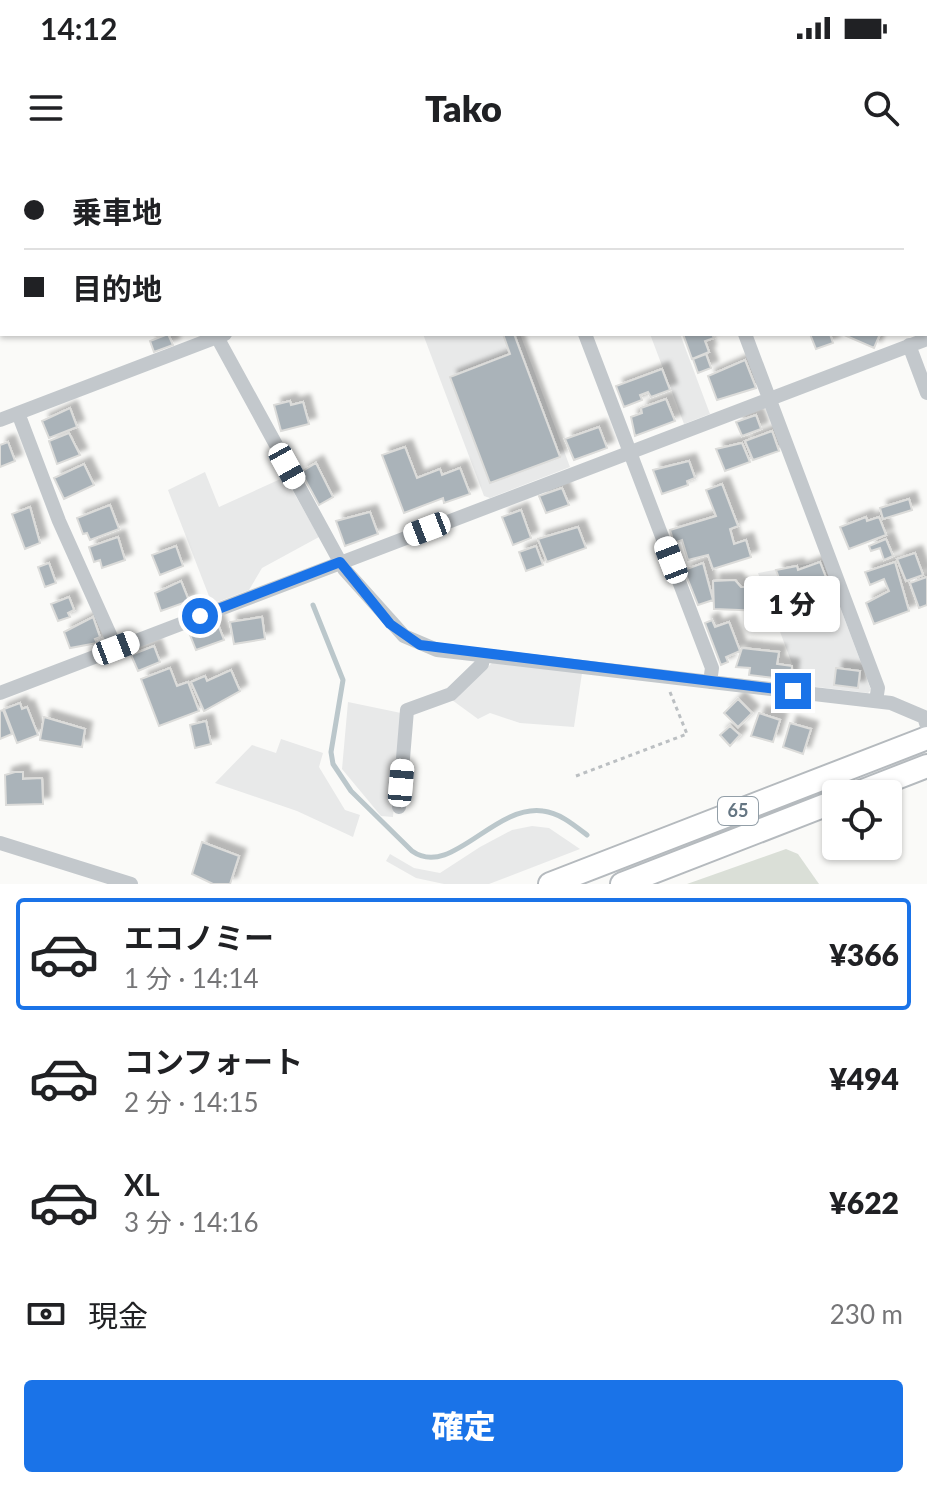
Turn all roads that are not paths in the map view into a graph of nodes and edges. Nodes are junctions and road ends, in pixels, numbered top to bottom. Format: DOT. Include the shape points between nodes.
graph roads {
  1 [pos="222,336"];
  2 [pos="586,336"];
  3 [pos="746,336"];
  4 [pos="927,339"];
  5 [pos="909,341"];
  6 [pos="927,393"];
  7 [pos="769,399"];
  8 [pos="18,413"];
  9 [pos="0,420"];
  10 [pos="630,452"];
  11 [pos="340,562"];
  12 [pos="116,648"];
  13 [pos="483,655"];
  14 [pos="710,682"];
  15 [pos="0,693"];
  16 [pos="876,701"];
  17 [pos="927,726"];
  18 [pos="927,738"];
  19 [pos="927,766"];
  20 [pos="891,780"];
  21 [pos="822,806"];
  22 [pos="399,807"];
  23 [pos="0,843"];
  24 [pos="131,884"];
  25 [pos="550,884"];
  26 [pos="622,884"];
  1 -- 8 [label="street"];
  1 -- 11 [label="street"];
  2 -- 10 [label="street"];
  3 -- 7 [label="street"];
  4 -- 5 [label="street"];
  5 -- 6 [label="street"];
  5 -- 7 [label="street"];
  7 -- 10 [label="street"];
  7 -- 16 [label="street" via="878,688"];
  8 -- 9 [label="street"];
  8 -- 12 [label="street"];
  10 -- 11 [label="street"];
  10 -- 14 [label="street" via="712,668"];
  11 -- 12 [label="street"];
  11 -- 13 [label="street" via="404,636 437,650"];
  12 -- 15 [label="street"];
  13 -- 14 [label="street"];
  13 -- 22 [label="street" via="482,664 451,694 407,710"];
  14 -- 16 [label="street"];
  16 -- 17 [label="street" via="924,717"];
  18 -- 25 [label="main road, 65"];
  19 -- 20 [label="main road"];
  21 -- 26 [label="main road, 65"];
  23 -- 24 [label="street"];
}
